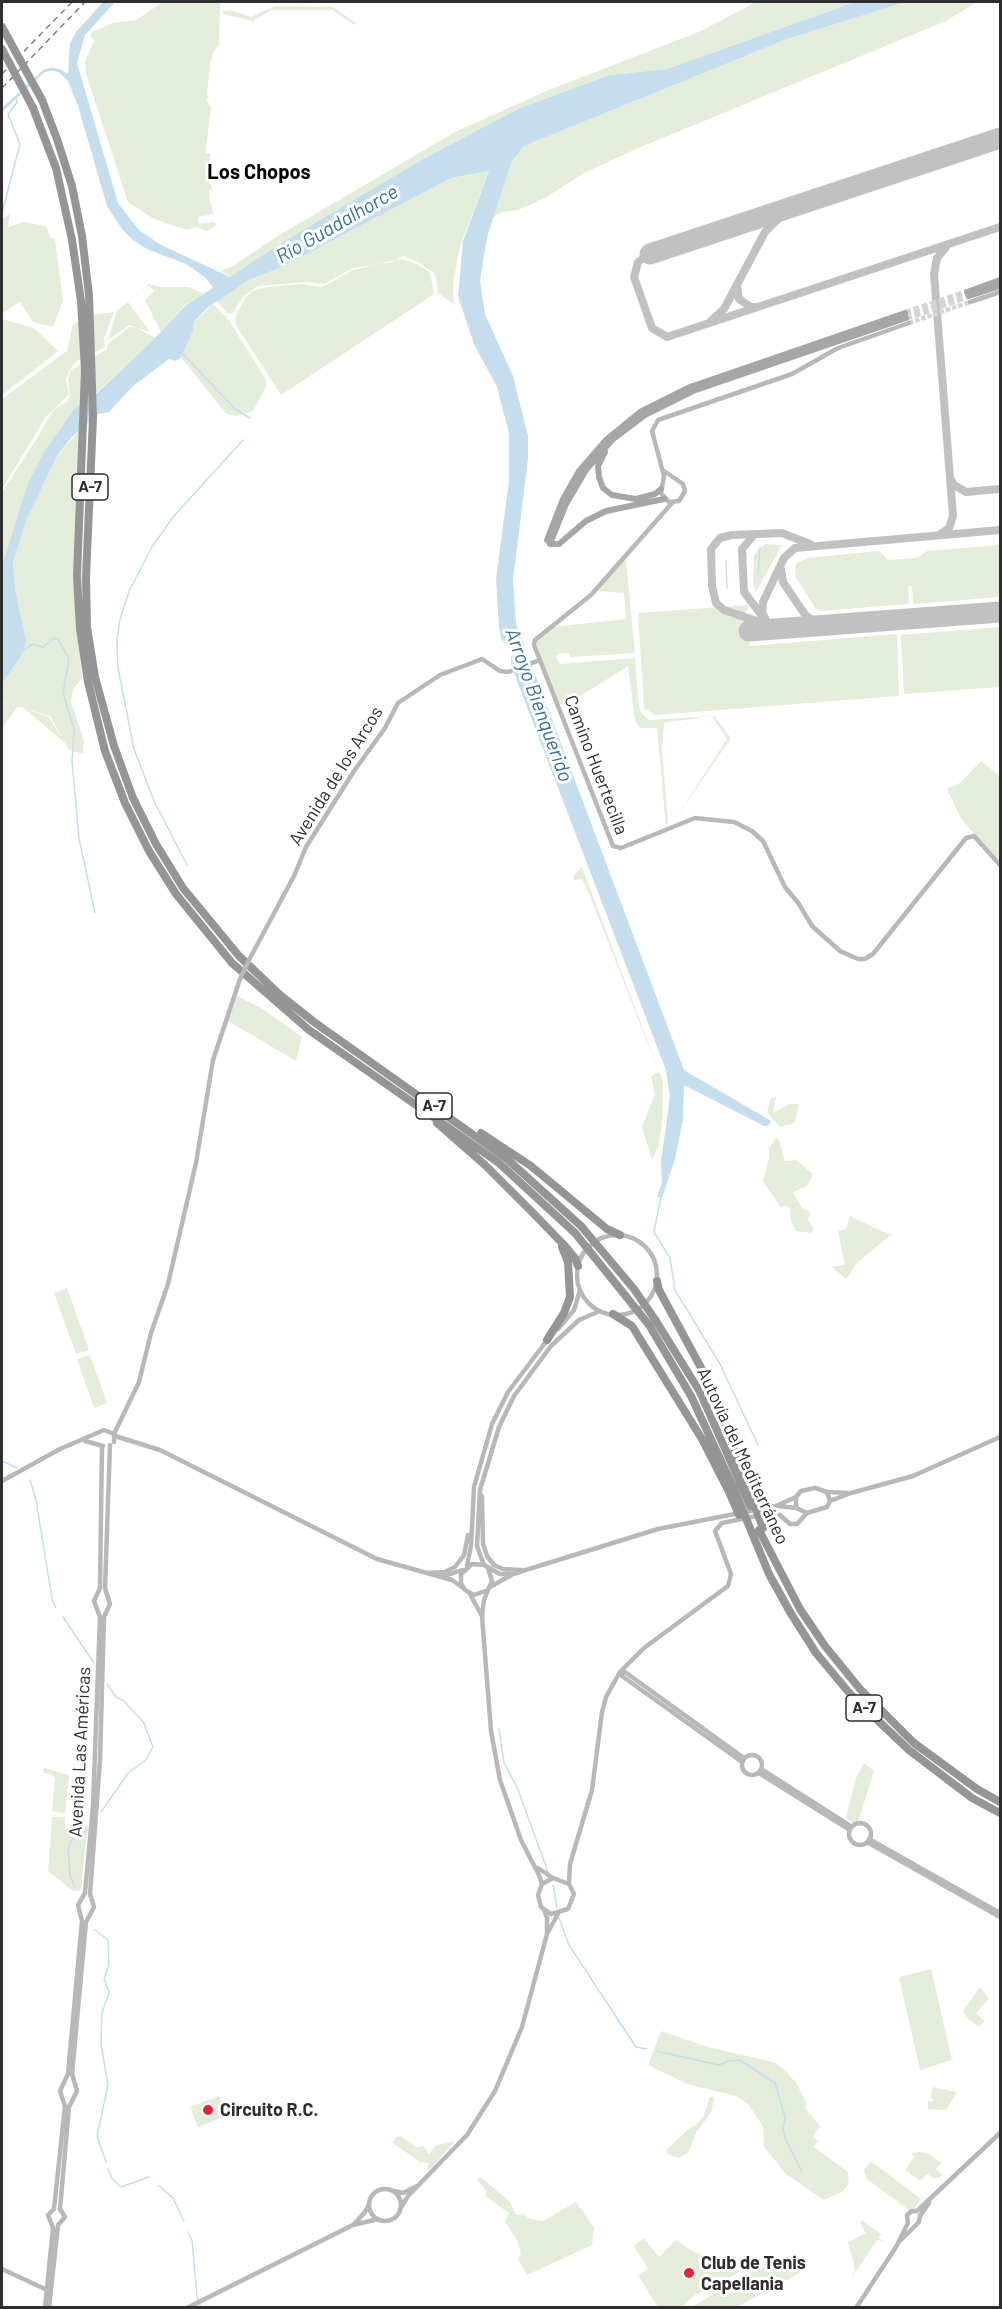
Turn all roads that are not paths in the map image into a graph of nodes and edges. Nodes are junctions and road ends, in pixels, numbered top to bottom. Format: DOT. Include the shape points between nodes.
graph roads {
  1 [pos="2,27"];
  2 [pos="2,50"];
  3 [pos="1000,280"];
  4 [pos="1000,285"];
  5 [pos="1000,292"];
  6 [pos="969,297"];
  7 [pos="907,318"];
  8 [pos="613,440"];
  9 [pos="663,471"];
  10 [pos="672,479"];
  11 [pos="662,486"];
  12 [pos="667,501"];
  13 [pos="550,542"];
  14 [pos="540,660"];
  15 [pos="92,680"];
  16 [pos="1000,864"];
  17 [pos="409,1093"];
  18 [pos="551,1231"];
  19 [pos="620,1235"];
  20 [pos="578,1266"];
  21 [pos="657,1281"];
  22 [pos="580,1290"];
  23 [pos="600,1311"];
  24 [pos="613,1314"];
  25 [pos="547,1340"];
  26 [pos="125,1415"];
  27 [pos="120,1426"];
  28 [pos="99,1433"];
  29 [pos="113,1434"];
  30 [pos="1000,1437"];
  31 [pos="124,1438"];
  32 [pos="131,1440"];
  33 [pos="81,1441"];
  34 [pos="112,1444"];
  35 [pos="101,1445"];
  36 [pos="2,1481"];
  37 [pos="737,1487"];
  38 [pos="481,1488"];
  39 [pos="827,1492"];
  40 [pos="851,1493"];
  41 [pos="796,1497"];
  42 [pos="830,1502"];
  43 [pos="776,1506"];
  44 [pos="796,1508"];
  45 [pos="807,1513"];
  46 [pos="471,1519"];
  47 [pos="755,1532"];
  48 [pos="486,1567"];
  49 [pos="466,1568"];
  50 [pos="530,1569"];
  51 [pos="419,1573"];
  52 [pos="513,1574"];
  53 [pos="441,1577"];
  54 [pos="463,1588"];
  55 [pos="489,1588"];
  56 [pos="468,1593"];
  57 [pos="106,1594"];
  58 [pos="98,1595"];
  59 [pos="97,1608"];
  60 [pos="105,1609"];
  61 [pos="482,1616"];
  62 [pos="626,1664"];
  63 [pos="621,1672"];
  64 [pos="628,1677"];
  65 [pos="614,1682"];
  66 [pos="743,1760"];
  67 [pos="760,1771"];
  68 [pos="1000,1802"];
  69 [pos="1000,1813"];
  70 [pos="851,1828"];
  71 [pos="868,1840"];
  72 [pos="570,1864"];
  73 [pos="536,1866"];
  74 [pos="553,1878"];
  75 [pos="560,1878"];
  76 [pos="542,1884"];
  77 [pos="569,1884"];
  78 [pos="82,1898"];
  79 [pos="91,1898"];
  80 [pos="544,1910"];
  81 [pos="80,1911"];
  82 [pos="90,1913"];
  83 [pos="558,1914"];
  84 [pos="1000,1915"];
  85 [pos="547,1934"];
  86 [pos="65,2083"];
  87 [pos="73,2083"];
  88 [pos="64,2098"];
  89 [pos="71,2098"];
  90 [pos="1000,2135"];
  91 [pos="419,2185"];
  92 [pos="393,2191"];
  93 [pos="369,2202"];
  94 [pos="57,2209"];
  95 [pos="400,2209"];
  96 [pos="918,2213"];
  97 [pos="378,2219"];
  98 [pos="55,2224"];
  99 [pos="910,2224"];
  100 [pos="353,2225"];
  101 [pos="2,2269"];
  102 [pos="47,2290"];
  103 [pos="47,2307"];
  104 [pos="187,2307"];
  105 [pos="856,2307"];
  1 -- 15 [label="highway, Autovía del Mediterráneo / A-7, bridge" via="42,100 57,139 82,236 89,295 93,418 86,577"];
  2 -- 15 [label="highway, Autovía del Mediterráneo / A-7, bridge" via="33,108 56,168 81,301 85,406 77,576 80,629"];
  3 -- 6 [label="main road"];
  4 -- 6 [label="main road"];
  5 -- 6 [label="street"];
  7 -- 8 [label="main road" via="681,396 645,415"];
  7 -- 9 [label="street" via="838,348 792,374 658,420 652,438"];
  7 -- 13 [label="main road" via="690,387 640,412 607,439 579,471 563,499"];
  8 -- 11 [label="main road" via="598,466 600,482 607,491 617,498 629,499 651,496"];
  8 -- 13 [label="main road" via="575,487"];
  9 -- 10 [label="street"];
  9 -- 11 [label="street"];
  10 -- 11 [label="street"];
  10 -- 12 [label="street" via="683,484 685,491 679,501"];
  11 -- 12 [label="street"];
  12 -- 13 [label="main road" via="606,511 586,521 564,542"];
  12 -- 14 [label="street, Camino Huertecilla" via="591,595 537,636 534,645"];
  14 -- 16 [label="street, Camino Huertecilla" via="613,846 621,848 695,818 734,822 763,841 785,887 812,926 827,942 852,957 865,959 873,954 966,838 974,836"];
  14 -- 26 [label="street, Avenida de los Arcos, bridge" via="510,672 500,671 482,659 440,675 398,703 306,847 240,979 213,1060 168,1284 139,1382"];
  15 -- 17 [label="highway, Autovía del Mediterráneo / A-7" via="133,798 156,844 208,922 280,995"];
  17 -- 18 [label="highway"];
  17 -- 19 [label="highway" via="531,1166 607,1229"];
  17 -- 37 [label="highway, Autovía del Mediterráneo / A-7, bridge" via="578,1229 653,1323"];
  18 -- 20 [label="highway"];
  18 -- 25 [label="highway" via="568,1262 570,1297"];
  19 -- 20 [label="street" via="598,1240"];
  19 -- 21 [label="street" via="633,1238 648,1250 654,1259"];
  20 -- 22 [label="street"];
  21 -- 24 [label="street" via="639,1308"];
  21 -- 37 [label="highway" via="712,1388"];
  22 -- 23 [label="street" via="587,1302"];
  22 -- 25 [label="street" via="574,1310"];
  23 -- 24 [label="street"];
  23 -- 38 [label="street" via="579,1320 531,1370 499,1427"];
  24 -- 37 [label="highway" via="632,1326 702,1439"];
  25 -- 46 [label="street" via="508,1392 492,1424 480,1460"];
  26 -- 27 [label="street, Avenida de los Arcos"];
  26 -- 29 [label="street"];
  27 -- 29 [label="street, Avenida de los Arcos"];
  27 -- 31 [label="street"];
  28 -- 29 [label="street" via="104,1430"];
  28 -- 33 [label="street"];
  28 -- 35 [label="street"];
  29 -- 31 [label="street"];
  29 -- 34 [label="street"];
  30 -- 40 [label="street" via="913,1476"];
  31 -- 32 [label="street"];
  32 -- 34 [label="street"];
  32 -- 51 [label="street" via="170,1455 377,1559"];
  33 -- 35 [label="street"];
  33 -- 36 [label="street"];
  34 -- 35 [label="street"];
  34 -- 57 [label="street" via="108,1457"];
  35 -- 58 [label="street"];
  37 -- 47 [label="highway, Autovía del Mediterráneo / A-7, bridge"];
  37 -- 47 [label="highway, bridge"];
  38 -- 48 [label="street" via="477,1545"];
  38 -- 50 [label="street" via="487,1556 503,1569"];
  39 -- 40 [label="street"];
  39 -- 41 [label="street" via="815,1488 801,1491"];
  39 -- 42 [label="street"];
  40 -- 42 [label="street"];
  41 -- 43 [label="street"];
  41 -- 44 [label="street"];
  42 -- 45 [label="street" via="820,1511"];
  43 -- 44 [label="street"];
  43 -- 50 [label="street" via="658,1528"];
  44 -- 45 [label="street"];
  45 -- 62 [label="street" via="797,1524 771,1513 722,1522 715,1531 731,1574 728,1586"];
  46 -- 49 [label="street"];
  46 -- 51 [label="street" via="464,1555 455,1567 445,1572"];
  47 -- 68 [label="highway, Autovía del Mediterráneo / A-7" via="800,1609 860,1689 914,1743"];
  47 -- 69 [label="highway, Autovía del Mediterráneo / A-7" via="766,1567 790,1612 816,1653 851,1695 909,1750 972,1798"];
  48 -- 49 [label="street" via="477,1563"];
  48 -- 52 [label="street" via="500,1574"];
  48 -- 55 [label="street" via="492,1576"];
  49 -- 53 [label="street"];
  49 -- 54 [label="street" via="461,1577"];
  50 -- 52 [label="street"];
  51 -- 53 [label="street"];
  52 -- 55 [label="street"];
  53 -- 54 [label="street"];
  54 -- 56 [label="street"];
  55 -- 56 [label="street" via="481,1594"];
  55 -- 61 [label="street"];
  56 -- 61 [label="street"];
  57 -- 58 [label="street"];
  57 -- 60 [label="street" via="110,1604"];
  58 -- 59 [label="street" via="94,1601"];
  59 -- 60 [label="street"];
  59 -- 78 [label="street, Avenida Las Américas" via="100,1617 96,1755 86,1889"];
  60 -- 79 [label="street, Avenida Las Américas"];
  61 -- 73 [label="street" via="498,1771 520,1840"];
  62 -- 63 [label="street"];
  62 -- 64 [label="street"];
  63 -- 64 [label="street"];
  63 -- 65 [label="street"];
  64 -- 65 [label="street"];
  64 -- 66 [label="street"];
  65 -- 72 [label="street" via="602,1712 592,1790"];
  66 -- 67 [label="street" via="746,1774"];
  66 -- 67 [label="street" via="749,1755 757,1756 762,1764"];
  67 -- 70 [label="street"];
  70 -- 71 [label="street" via="865,1825 870,1831"];
  70 -- 71 [label="street" via="849,1838 855,1844"];
  71 -- 84 [label="street"];
  72 -- 75 [label="street"];
  72 -- 77 [label="street"];
  73 -- 74 [label="street"];
  73 -- 76 [label="street"];
  74 -- 75 [label="street"];
  74 -- 76 [label="street"];
  75 -- 77 [label="street"];
  76 -- 80 [label="street" via="538,1895"];
  77 -- 83 [label="street" via="573,1900 568,1909"];
  78 -- 79 [label="street"];
  78 -- 81 [label="street"];
  79 -- 82 [label="street" via="94,1907"];
  80 -- 83 [label="street"];
  80 -- 85 [label="street"];
  81 -- 82 [label="street"];
  81 -- 86 [label="street"];
  82 -- 87 [label="street" via="86,1922"];
  83 -- 85 [label="street"];
  85 -- 91 [label="street" via="522,2026 495,2091 466,2135"];
  86 -- 87 [label="street"];
  86 -- 88 [label="street" via="60,2091"];
  87 -- 89 [label="street" via="77,2091"];
  88 -- 89 [label="street"];
  88 -- 94 [label="street"];
  89 -- 94 [label="street"];
  90 -- 96 [label="street"];
  91 -- 92 [label="street" via="403,2193"];
  91 -- 95 [label="street"];
  92 -- 93 [label="street" via="380,2190"];
  92 -- 95 [label="street" via="400,2199"];
  93 -- 97 [label="street"];
  93 -- 100 [label="street"];
  94 -- 98 [label="street" via="48,2215"];
  94 -- 98 [label="street" via="65,2217"];
  95 -- 97 [label="street" via="390,2220"];
  96 -- 99 [label="street" via="919,2222"];
  96 -- 99 [label="street" via="908,2213"];
  97 -- 100 [label="street"];
  98 -- 102 [label="street"];
  98 -- 103 [label="street"];
  99 -- 105 [label="street"];
  100 -- 104 [label="street"];
  101 -- 102 [label="street"];
  102 -- 103 [label="street"];
}
